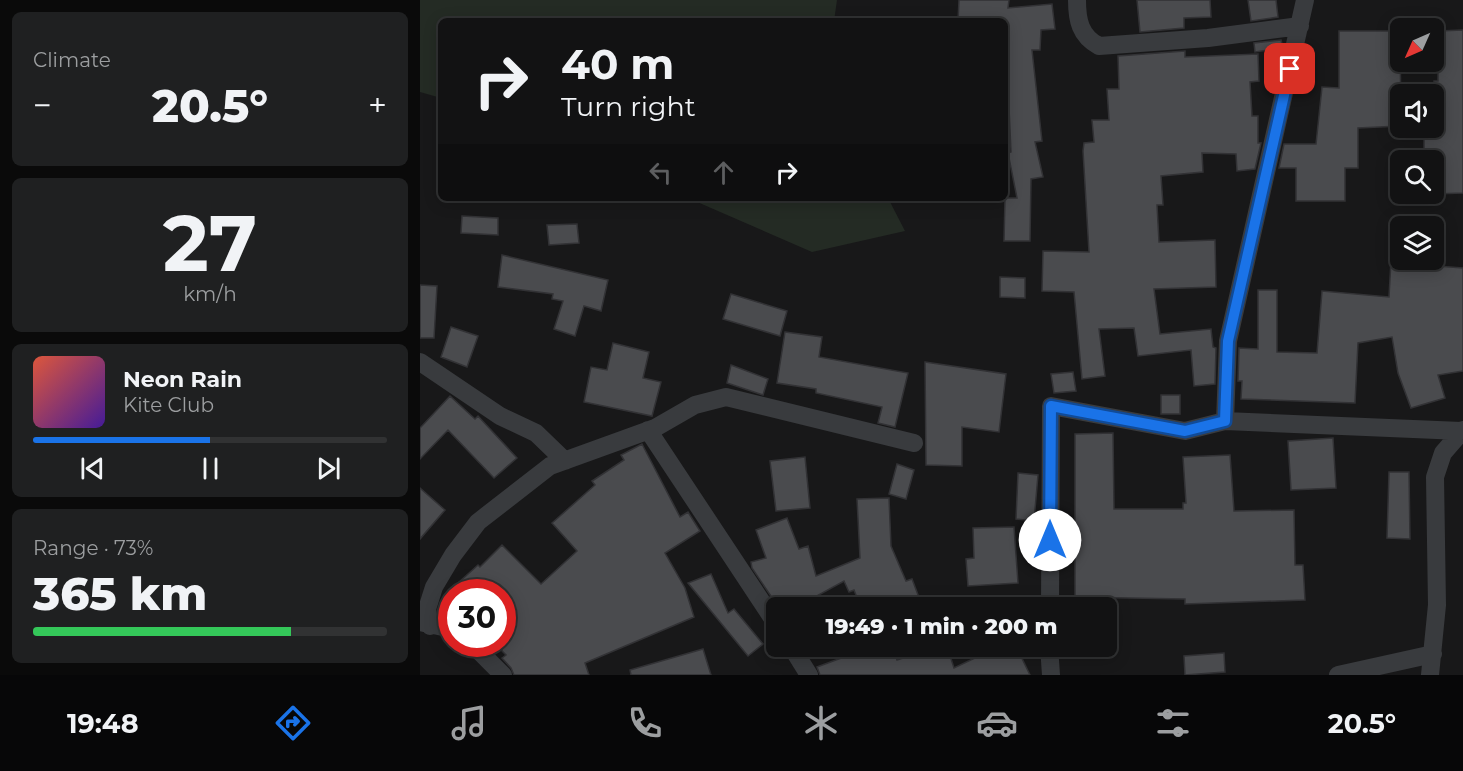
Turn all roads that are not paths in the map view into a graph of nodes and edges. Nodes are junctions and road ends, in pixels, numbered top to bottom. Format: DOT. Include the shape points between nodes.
graph roads {
  1 [pos="1077,0"];
  2 [pos="1305,0"];
  3 [pos="1300,26"];
  4 [pos="420,362"];
  5 [pos="1225,421"];
  6 [pos="648,430"];
  7 [pos="1462,430"];
  8 [pos="914,443"];
  9 [pos="565,461"];
  10 [pos="1050,597"];
  11 [pos="766,608"];
  12 [pos="425,624"];
  13 [pos="1433,654"];
  14 [pos="485,657"];
  15 [pos="798,657"];
  16 [pos="1050,657"];
  17 [pos="504,675"];
  18 [pos="809,675"];
  19 [pos="1051,675"];
  20 [pos="1338,675"];
  21 [pos="1430,675"];
  1 -- 3 [label="street" via="1082,31 1099,46"];
  2 -- 3 [label="street"];
  3 -- 5 [label="street" via="1228,341"];
  4 -- 9 [label="street" via="500,416 536,433"];
  5 -- 7 [label="street"];
  5 -- 10 [label="street" via="1185,431 1051,406"];
  6 -- 8 [label="street" via="695,405 726,397"];
  6 -- 9 [label="street"];
  6 -- 11 [label="street"];
  7 -- 13 [label="street" via="1443,453 1436,477 1437,605"];
  9 -- 12 [label="street" via="550,466 478,522 434,587"];
  13 -- 20 [label="street"];
  13 -- 21 [label="street"];
  14 -- 17 [label="street"];
  15 -- 18 [label="street"];
  16 -- 19 [label="street"];
}
